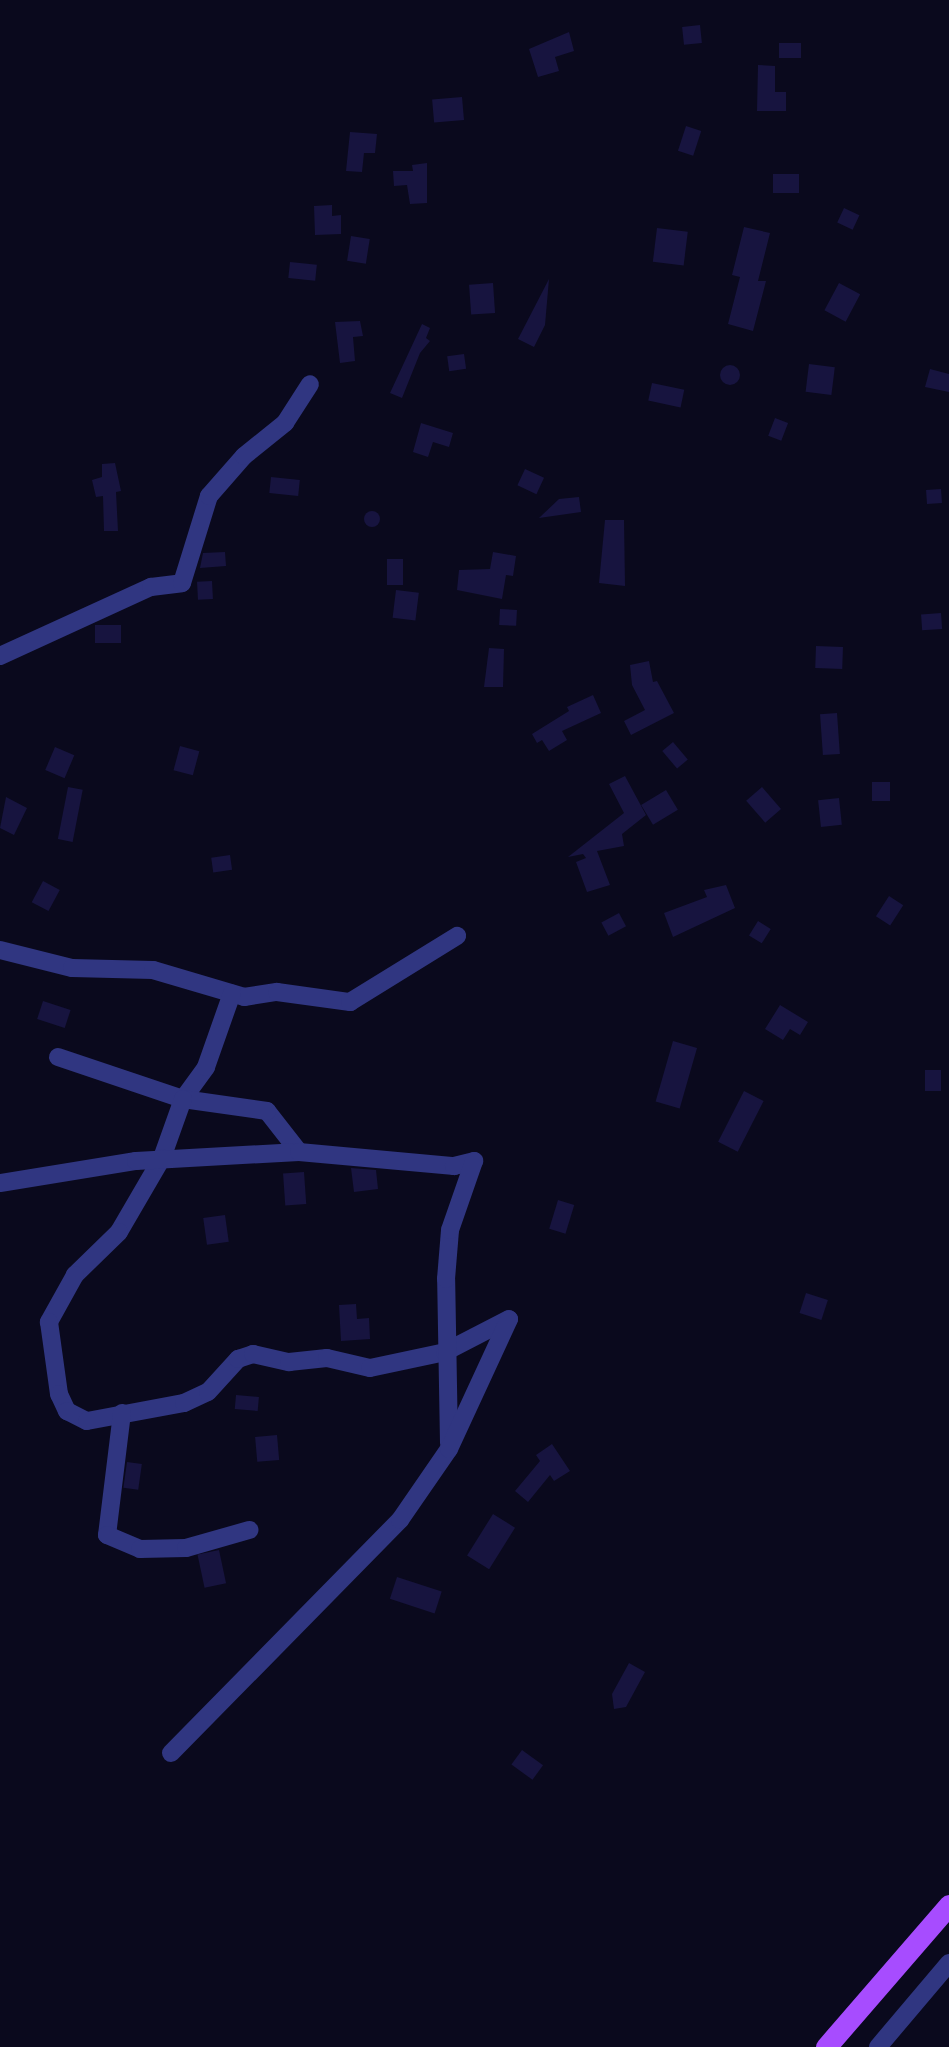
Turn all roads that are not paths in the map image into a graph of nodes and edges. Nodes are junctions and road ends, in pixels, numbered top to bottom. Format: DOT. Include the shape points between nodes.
graph roads {
  1 [pos="310,384"];
  2 [pos="0,656"];
  3 [pos="457,936"];
  4 [pos="0,950"];
  5 [pos="232,993"];
  6 [pos="58,1057"];
  7 [pos="183,1099"];
  8 [pos="299,1152"];
  9 [pos="162,1158"];
  10 [pos="0,1183"];
  11 [pos="445,1352"];
  12 [pos="122,1413"];
  13 [pos="449,1449"];
  14 [pos="249,1530"];
  15 [pos="171,1753"];
  16 [pos="949,1905"];
  17 [pos="949,1963"];
  18 [pos="826,2047"];
  19 [pos="878,2047"];
  1 -- 2 [label="street" via="285,423 244,456 209,496 182,583 152,587"];
  3 -- 5 [label="street" via="350,1002 277,992 244,997"];
  4 -- 5 [label="street" via="72,968 153,970"];
  5 -- 7 [label="street" via="206,1066"];
  6 -- 7 [label="street"];
  7 -- 8 [label="street" via="267,1111"];
  7 -- 9 [label="street"];
  8 -- 9 [label="street"];
  8 -- 11 [label="street" via="454,1166 474,1161 450,1230"];
  9 -- 10 [label="street"];
  9 -- 12 [label="street" via="119,1232 75,1275 49,1322 59,1394 66,1411 87,1420"];
  11 -- 12 [label="street" via="370,1368 327,1358 289,1362 253,1354 238,1359 208,1392 184,1403"];
  11 -- 13 [label="street"];
  11 -- 13 [label="street" via="509,1319"];
  12 -- 14 [label="street" via="107,1535 140,1549 186,1548"];
  13 -- 15 [label="street" via="400,1520"];
  16 -- 18 [label="main road"];
  17 -- 19 [label="street"];
}
